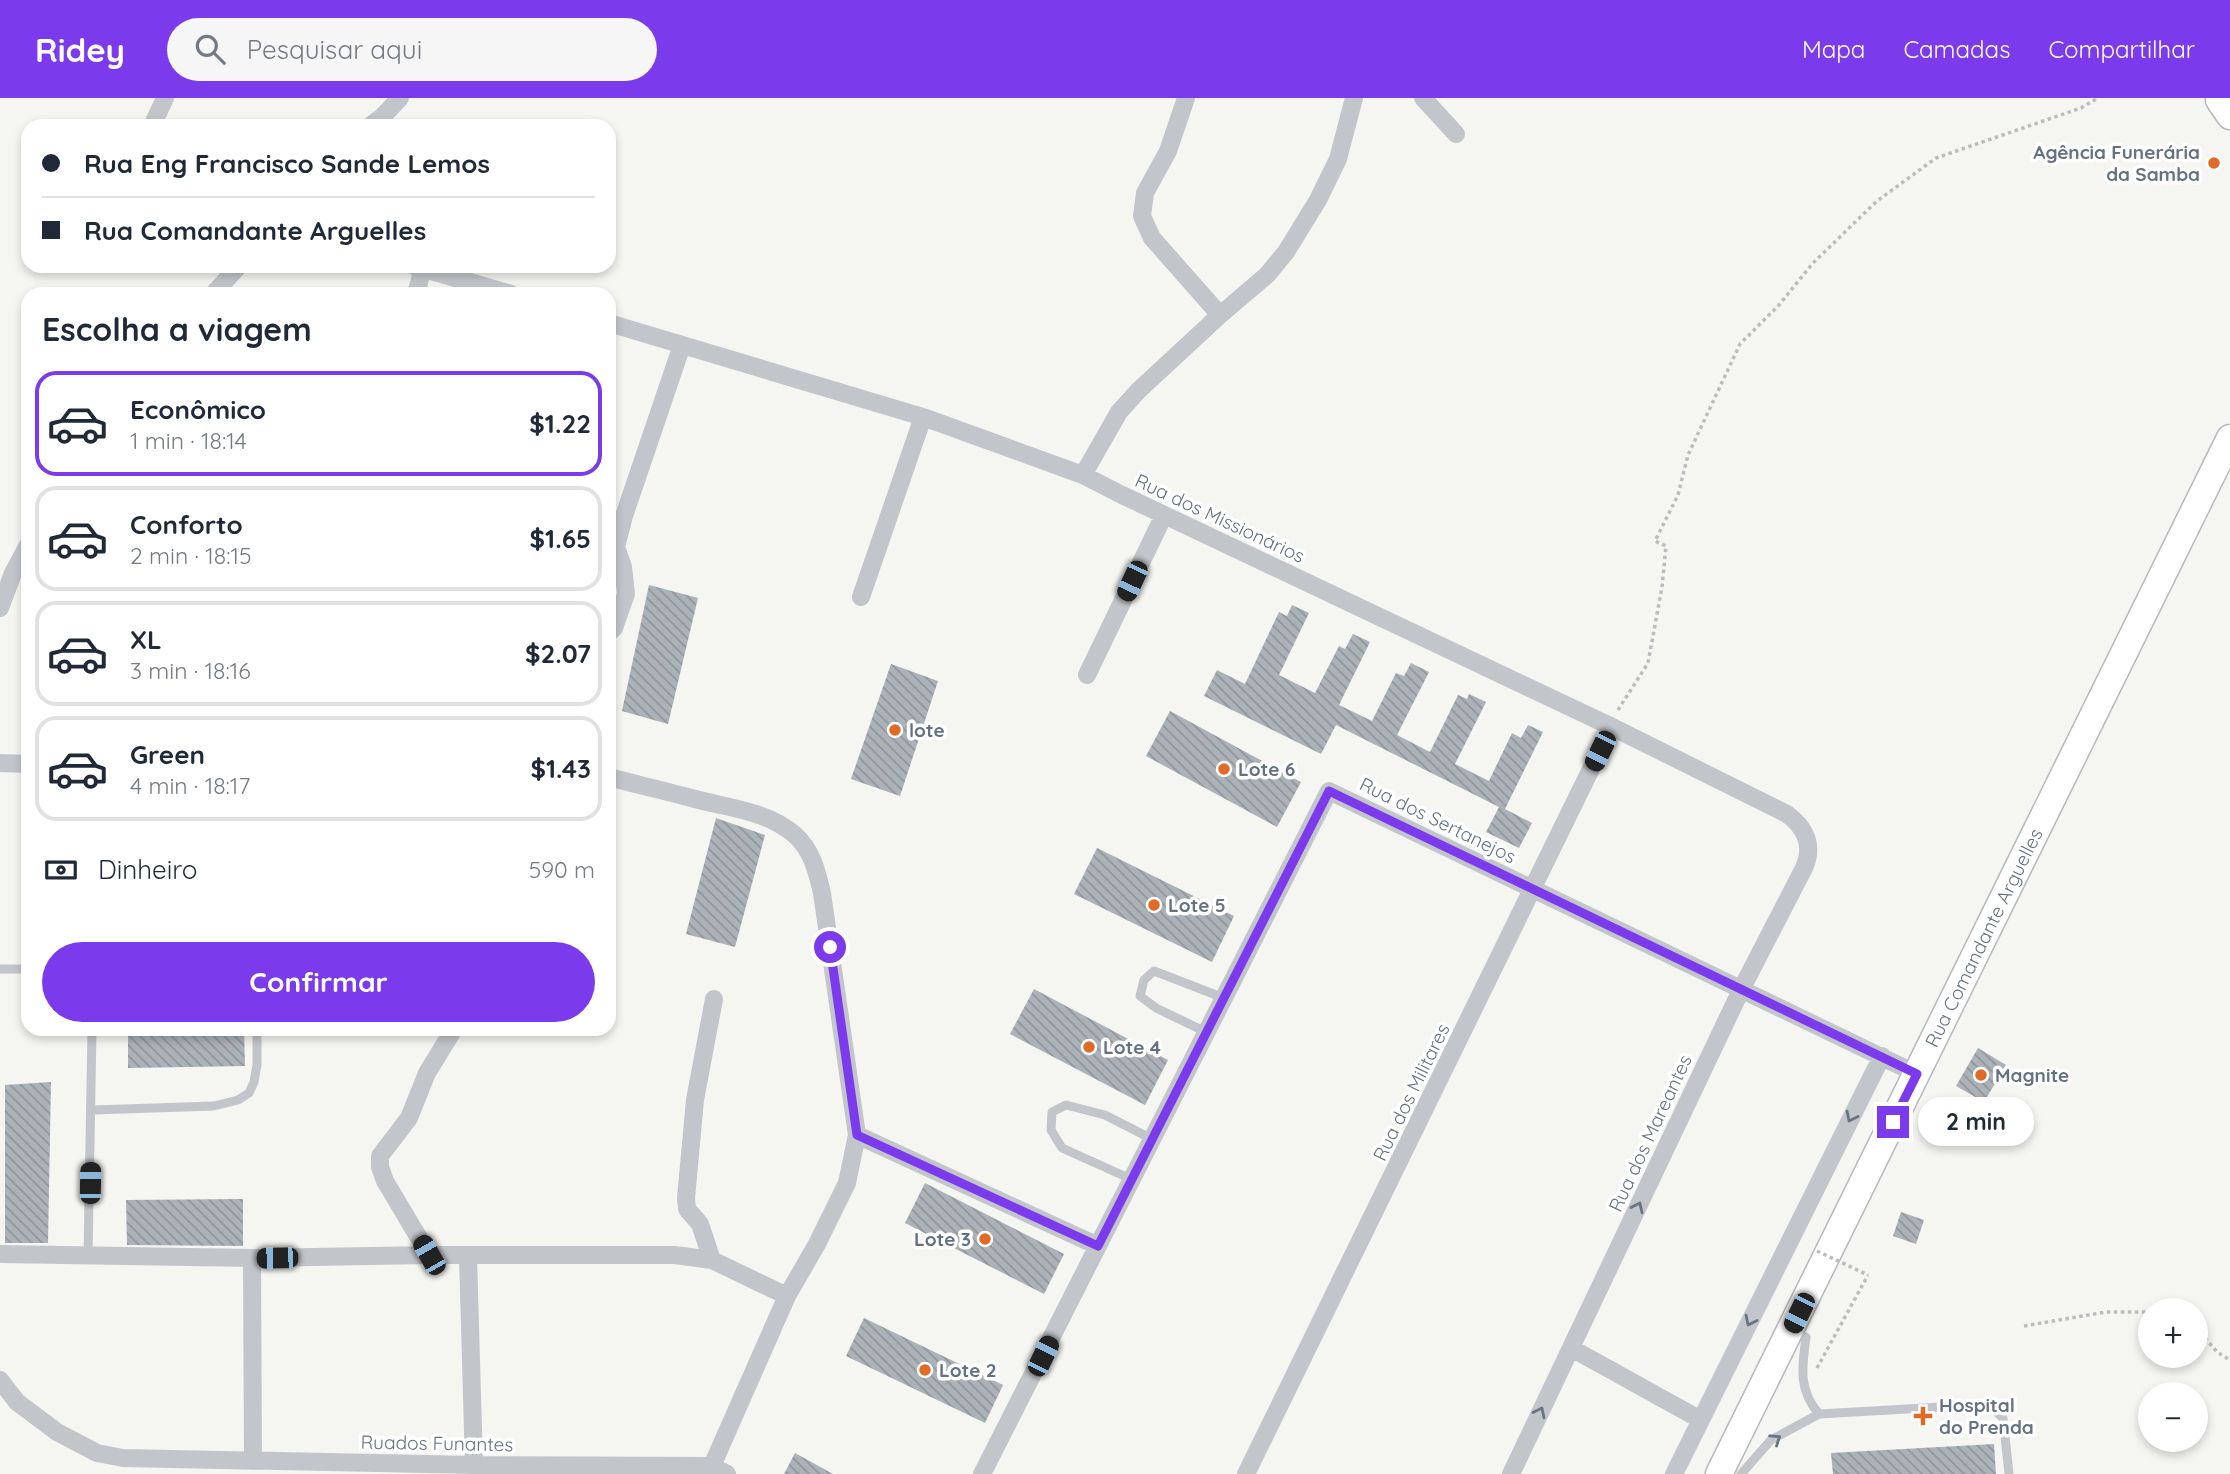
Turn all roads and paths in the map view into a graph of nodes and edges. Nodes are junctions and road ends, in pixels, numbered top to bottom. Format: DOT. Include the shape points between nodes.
graph roads {
  1 [pos="165,98"];
  2 [pos="400,98"];
  3 [pos="1186,98"];
  4 [pos="1354,98"];
  5 [pos="1423,98"];
  6 [pos="2098,98"];
  7 [pos="155,119"];
  8 [pos="379,119"];
  9 [pos="1456,134"];
  10 [pos="232,273"];
  11 [pos="439,273"];
  12 [pos="220,287"];
  13 [pos="487,287"];
  14 [pos="1220,315"];
  15 [pos="616,325"];
  16 [pos="682,345"];
  17 [pos="923,417"];
  18 [pos="2230,438"];
  19 [pos="2230,474"];
  20 [pos="1083,475"];
  21 [pos="1164,515"];
  22 [pos="616,538"];
  23 [pos="616,552"];
  24 [pos="21,558"];
  25 [pos="861,597"];
  26 [pos="0,608"];
  27 [pos="616,622"];
  28 [pos="1087,675"];
  29 [pos="1610,727"];
  30 [pos="0,764"];
  31 [pos="21,764"];
  32 [pos="616,779"];
  33 [pos="1787,814"];
  34 [pos="1534,890"];
  35 [pos="0,969"];
  36 [pos="21,969"];
  37 [pos="1741,990"];
  38 [pos="1224,998"];
  39 [pos="714,999"];
  40 [pos="1206,1032"];
  41 [pos="92,1036"];
  42 [pos="257,1036"];
  43 [pos="450,1036"];
  44 [pos="1882,1056"];
  45 [pos="1917,1074"];
  46 [pos="92,1110"];
  47 [pos="857,1135"];
  48 [pos="1152,1139"];
  49 [pos="1131,1179"];
  50 [pos="1098,1246"];
  51 [pos="1818,1251"];
  52 [pos="0,1254"];
  53 [pos="429,1255"];
  54 [pos="88,1256"];
  55 [pos="468,1256"];
  56 [pos="252,1258"];
  57 [pos="712,1260"];
  58 [pos="787,1296"];
  59 [pos="2138,1312"];
  60 [pos="2024,1326"];
  61 [pos="1806,1337"];
  62 [pos="2208,1341"];
  63 [pos="1571,1348"];
  64 [pos="2230,1360"];
  65 [pos="1813,1376"];
  66 [pos="0,1381"];
  67 [pos="8,1402"];
  68 [pos="1819,1414"];
  69 [pos="1701,1420"];
  70 [pos="253,1461"];
  71 [pos="474,1465"];
  72 [pos="146,1467"];
  73 [pos="717,1471"];
  74 [pos="982,1474"];
  75 [pos="1246,1474"];
  76 [pos="1511,1474"];
  77 [pos="1674,1474"];
  78 [pos="1720,1474"];
  79 [pos="1740,1474"];
  80 [pos="2009,1474"];
  1 -- 7 [label="street"];
  2 -- 8 [label="street"];
  3 -- 14 [label="street" via="1168,150 1145,193 1142,216 1152,238"];
  4 -- 14 [label="street" via="1338,159 1312,210 1266,275"];
  5 -- 9 [label="street"];
  6 -- 29 [label="path" via="1936,158 1877,201 1842,234 1740,344 1688,455 1678,495 1655,541 1665,546 1665,566 1648,663"];
  10 -- 12 [label="street"];
  11 -- 13 [label="street"];
  14 -- 20 [label="street" via="1119,412"];
  15 -- 16 [label="street, Rua dos Missionários"];
  16 -- 17 [label="street, Rua dos Missionários"];
  16 -- 22 [label="street"];
  17 -- 20 [label="street, Rua dos Missionários"];
  17 -- 25 [label="street"];
  18 -- 45 [label="main road, Rua Comandante Arguelles"];
  19 -- 61 [label="main road, Rua Comandante Arguelles"];
  20 -- 21 [label="street, Rua dos Missionários"];
  21 -- 28 [label="street"];
  21 -- 29 [label="street, Rua dos Missionários"];
  23 -- 27 [label="street" via="626,594"];
  24 -- 26 [label="street"];
  29 -- 33 [label="street, Rua dos Missionários"];
  29 -- 34 [label="street, Rua dos Militares"];
  30 -- 31 [label="street"];
  32 -- 47 [label="street" via="777,822 806,848 822,893"];
  33 -- 37 [label="street, Rua dos Mareantes" via="1805,831 1808,860"];
  34 -- 37 [label="street, Rua dos Sertanejos"];
  34 -- 38 [label="street, Rua dos Sertanejos" via="1329,791"];
  34 -- 75 [label="street, Rua dos Militares"];
  35 -- 36 [label="lane"];
  37 -- 44 [label="street, Rua dos Sertanejos"];
  63 -- 37 [label="street, Rua dos Mareantes, one-way"];
  38 -- 40 [label="street, Rua dos Sertanejos"];
  38 -- 40 [label="lane" via="1154,971 1144,980 1140,996"];
  39 -- 57 [label="street" via="695,1100 686,1198"];
  40 -- 48 [label="street, Rua dos Sertanejos"];
  41 -- 46 [label="lane"];
  42 -- 46 [label="lane" via="254,1082 249,1093 238,1100 214,1106"];
  43 -- 53 [label="street" via="427,1073 409,1118 380,1157 385,1181"];
  44 -- 45 [label="street, Rua dos Sertanejos"];
  44 -- 69 [label="street, one-way"];
  45 -- 78 [label="main road, Rua Comandante Arguelles"];
  46 -- 54 [label="lane"];
  47 -- 50 [label="street"];
  47 -- 58 [label="street" via="847,1183"];
  48 -- 49 [label="street, Rua dos Sertanejos"];
  48 -- 49 [label="lane" via="1105,1115 1066,1105 1052,1112 1051,1130 1062,1148"];
  49 -- 50 [label="street, Rua dos Sertanejos"];
  50 -- 74 [label="street, Rua dos Sertanejos"];
  51 -- 65 [label="path, bridge" via="1868,1275"];
  52 -- 54 [label="street"];
  53 -- 55 [label="street"];
  53 -- 56 [label="street"];
  54 -- 56 [label="street"];
  55 -- 57 [label="street" via="651,1255"];
  55 -- 71 [label="street"];
  56 -- 70 [label="street"];
  57 -- 58 [label="street"];
  58 -- 73 [label="street"];
  59 -- 60 [label="path" via="2106,1312"];
  61 -- 68 [label="lane" via="1803,1383 1808,1402"];
  61 -- 79 [label="main road, Rua Comandante Arguelles"];
  62 -- 64 [label="path"];
  63 -- 69 [label="street"];
  76 -- 63 [label="street, Rua dos Mareantes, one-way"];
  66 -- 67 [label="street, Ruados Funantes"];
  67 -- 72 [label="street, Ruados Funantes" via="97,1452"];
  79 -- 68 [label="lane, one-way" via="1771,1440"];
  68 -- 80 [label="lane" via="1977,1405 1992,1408 2003,1418"];
  69 -- 77 [label="street"];
  70 -- 71 [label="street, Ruados Funantes"];
  70 -- 72 [label="street, Ruados Funantes"];
  71 -- 73 [label="street, Ruados Funantes"];
}
